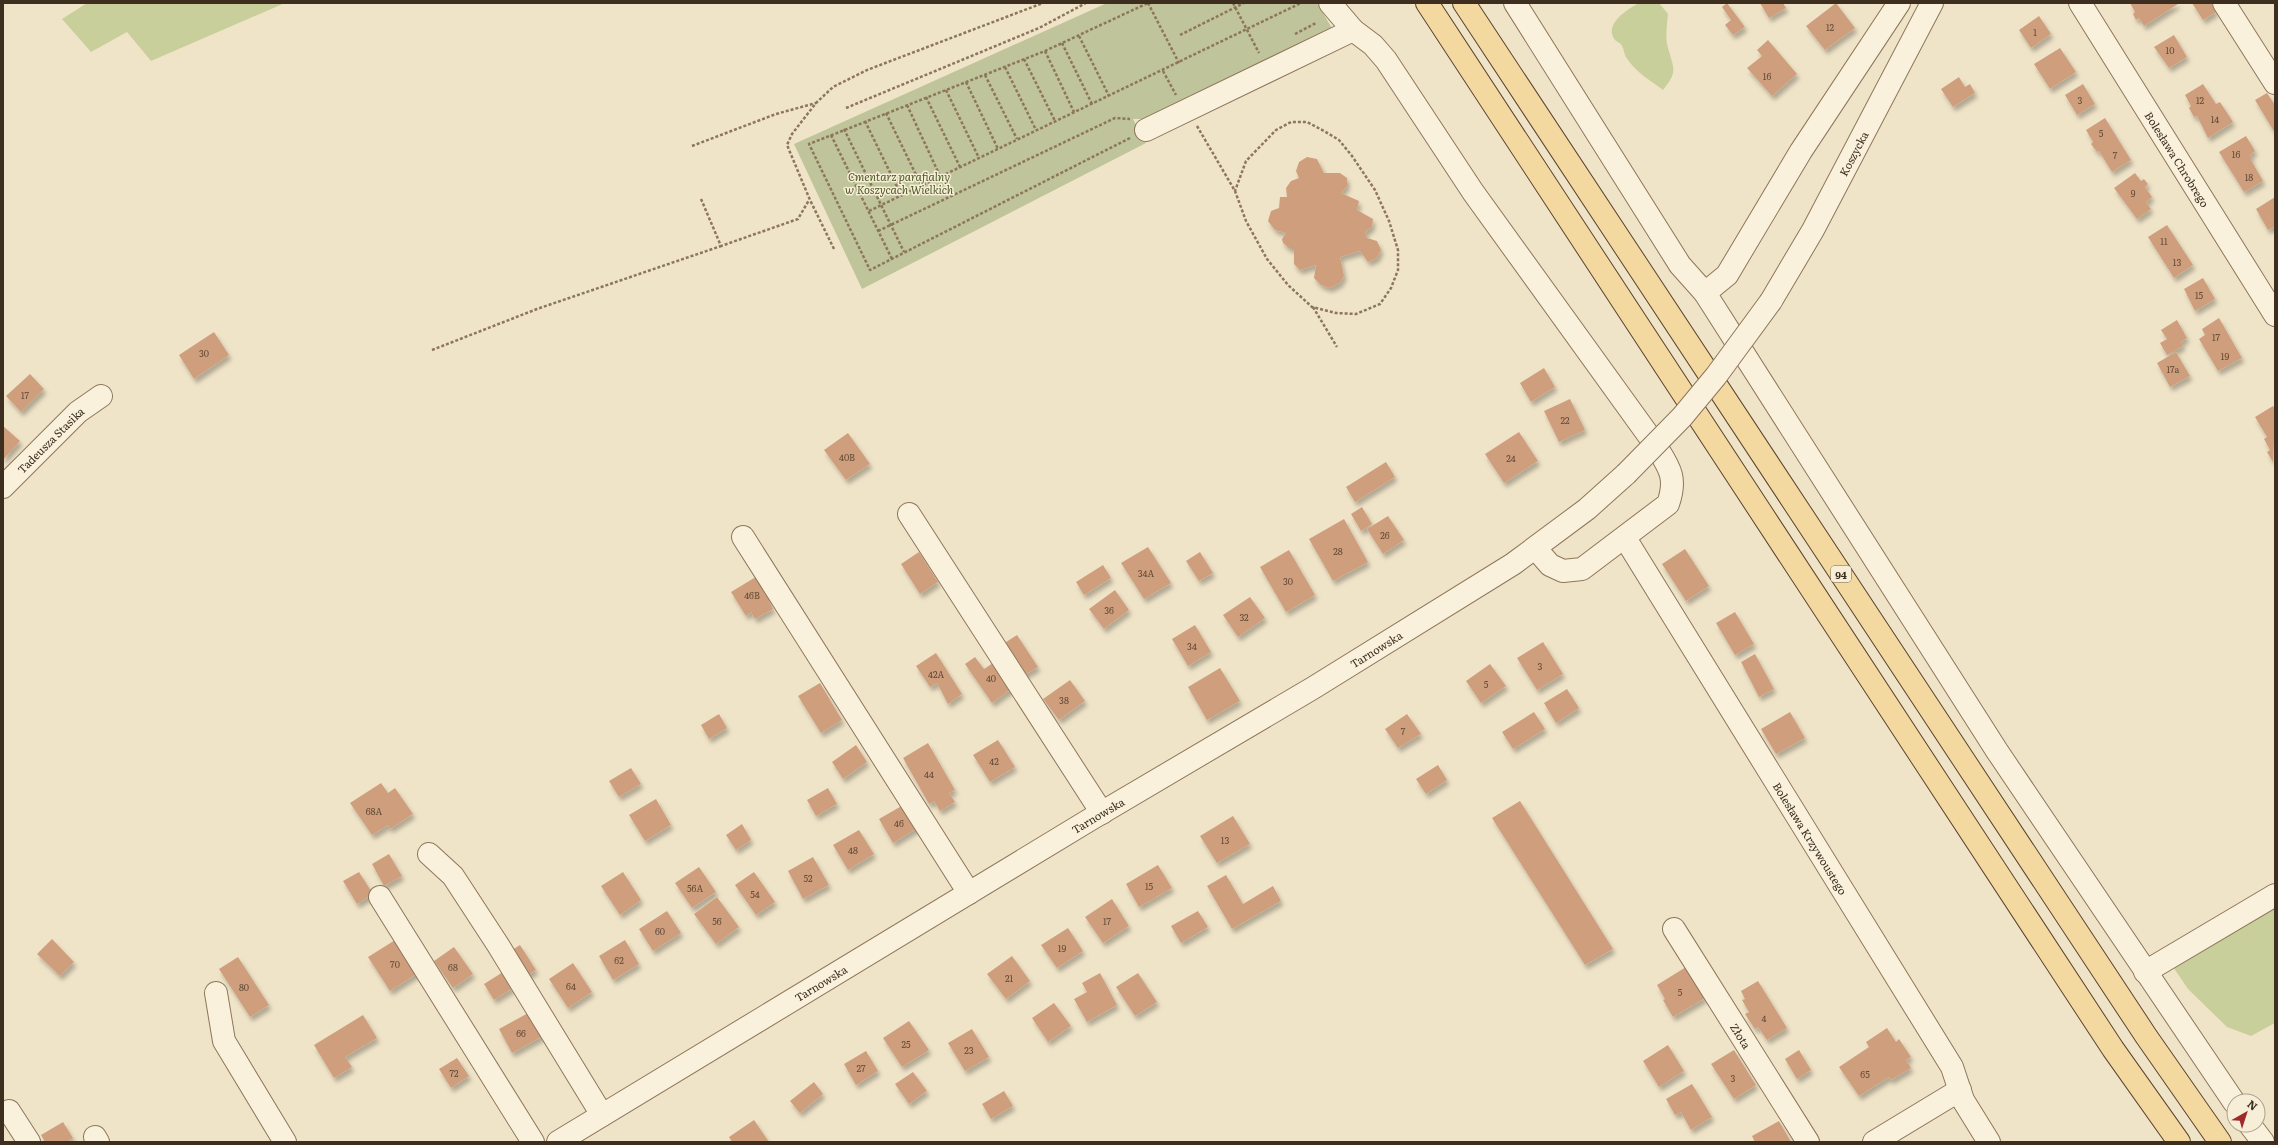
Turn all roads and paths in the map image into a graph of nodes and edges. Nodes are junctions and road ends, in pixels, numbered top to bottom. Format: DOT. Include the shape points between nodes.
graph roads {
  1 [pos="1043,3"];
  2 [pos="1086,3"];
  3 [pos="1148,3"];
  4 [pos="1233,3"];
  5 [pos="1244,3"];
  6 [pos="1301,3"];
  7 [pos="1330,3"];
  8 [pos="1427,3"];
  9 [pos="1464,3"];
  10 [pos="1515,3"];
  11 [pos="1899,3"];
  12 [pos="1932,3"];
  13 [pos="2080,3"];
  14 [pos="2224,3"];
  15 [pos="1235,8"];
  16 [pos="1316,23"];
  17 [pos="1246,30"];
  18 [pos="1353,30"];
  19 [pos="1180,35"];
  20 [pos="1078,36"];
  21 [pos="1290,37"];
  22 [pos="1062,43"];
  23 [pos="1264,50"];
  24 [pos="1044,51"];
  25 [pos="1024,59"];
  26 [pos="1180,63"];
  27 [pos="1005,67"];
  28 [pos="1163,71"];
  29 [pos="985,75"];
  30 [pos="966,82"];
  31 [pos="2275,83"];
  32 [pos="946,90"];
  33 [pos="1109,96"];
  34 [pos="926,97"];
  35 [pos="816,103"];
  36 [pos="1092,104"];
  37 [pos="907,105"];
  38 [pos="1183,105"];
  39 [pos="846,108"];
  40 [pos="1074,112"];
  41 [pos="886,113"];
  42 [pos="866,121"];
  43 [pos="1055,121"];
  44 [pos="844,129"];
  45 [pos="1148,129"];
  46 [pos="1036,130"];
  47 [pos="832,134"];
  48 [pos="1017,139"];
  49 [pos="692,146"];
  50 [pos="998,149"];
  51 [pos="979,158"];
  52 [pos="960,167"];
  53 [pos="940,176"];
  54 [pos="921,185"];
  55 [pos="1235,191"];
  56 [pos="901,195"];
  57 [pos="701,199"];
  58 [pos="810,200"];
  59 [pos="881,205"];
  60 [pos="869,211"];
  61 [pos="890,225"];
  62 [pos="878,231"];
  63 [pos="721,246"];
  64 [pos="834,249"];
  65 [pos="904,252"];
  66 [pos="892,259"];
  67 [pos="2268,289"];
  68 [pos="1705,293"];
  69 [pos="1312,306"];
  70 [pos="2275,315"];
  71 [pos="1337,347"];
  72 [pos="432,350"];
  73 [pos="101,396"];
  74 [pos="1626,474"];
  75 [pos="3,487"];
  76 [pos="909,514"];
  77 [pos="743,537"];
  78 [pos="1625,538"];
  79 [pos="1536,549"];
  80 [pos="1102,813"];
  81 [pos="429,854"];
  82 [pos="969,893"];
  83 [pos="2275,894"];
  84 [pos="380,897"];
  85 [pos="1674,929"];
  86 [pos="2145,972"];
  87 [pos="216,993"];
  88 [pos="1960,1090"];
  89 [pos="2228,1093"];
  90 [pos="9,1111"];
  91 [pos="602,1115"];
  92 [pos="2256,1133"];
  93 [pos="29,1142"];
  94 [pos="285,1142"];
  95 [pos="532,1142"];
  96 [pos="558,1142"];
  97 [pos="1808,1142"];
  98 [pos="1874,1142"];
  99 [pos="1989,1142"];
  100 [pos="2180,1142"];
  101 [pos="2220,1142"];
  102 [pos="2263,1142"];
  1 -- 35 [label="path" via="867,70 834,87"];
  2 -- 39 [label="path" via="1039,28"];
  3 -- 20 [label="path"];
  3 -- 26 [label="path"];
  4 -- 15 [label="path"];
  5 -- 15 [label="path"];
  6 -- 17 [label="path"];
  7 -- 18 [label="street"];
  8 -- 100 [label="main road" via="2113,1049"];
  9 -- 101 [label="main road, 94" via="2141,1030"];
  10 -- 68 [label="street" via="1680,265"];
  11 -- 68 [label="street" via="1801,151 1727,275"];
  12 -- 74 [label="street, Koszycka, bridge" via="1813,230 1771,301 1742,343 1682,417"];
  13 -- 67 [label="street, Bolesława Chrobrego"];
  14 -- 31 [label="street"];
  15 -- 17 [label="path"];
  15 -- 19 [label="path"];
  16 -- 21 [label="path"];
  17 -- 23 [label="path" via="1258,54"];
  17 -- 26 [label="path"];
  18 -- 38 [label="street"];
  18 -- 78 [label="street" via="1373,45 1386,60 1473,192 1654,443 1672,473 1673,490 1668,504"];
  20 -- 22 [label="path"];
  20 -- 33 [label="path"];
  22 -- 24 [label="path"];
  22 -- 36 [label="path"];
  24 -- 25 [label="path"];
  24 -- 40 [label="path"];
  25 -- 27 [label="path"];
  25 -- 43 [label="path"];
  26 -- 28 [label="path"];
  27 -- 29 [label="path"];
  27 -- 46 [label="path"];
  28 -- 33 [label="path"];
  28 -- 38 [label="path"];
  29 -- 30 [label="path"];
  29 -- 48 [label="path"];
  30 -- 32 [label="path"];
  30 -- 50 [label="path"];
  32 -- 34 [label="path"];
  32 -- 51 [label="path"];
  33 -- 36 [label="path"];
  34 -- 37 [label="path"];
  34 -- 52 [label="path"];
  35 -- 49 [label="path" via="776,114"];
  35 -- 58 [label="path" via="792,134 787,145"];
  36 -- 40 [label="path"];
  37 -- 41 [label="path"];
  37 -- 53 [label="path"];
  38 -- 45 [label="street"];
  38 -- 55 [label="path"];
  40 -- 43 [label="path"];
  41 -- 42 [label="path"];
  41 -- 54 [label="path"];
  42 -- 44 [label="path"];
  42 -- 56 [label="path"];
  43 -- 46 [label="path"];
  44 -- 47 [label="path"];
  44 -- 59 [label="path"];
  45 -- 61 [label="path" via="1116,118"];
  45 -- 65 [label="path"];
  46 -- 48 [label="path"];
  47 -- 60 [label="path"];
  47 -- 66 [label="path" via="809,144 870,270"];
  48 -- 50 [label="path"];
  50 -- 51 [label="path"];
  51 -- 52 [label="path"];
  52 -- 53 [label="path"];
  53 -- 54 [label="path"];
  54 -- 56 [label="path"];
  55 -- 69 [label="path" via="1246,221 1267,259 1288,285"];
  55 -- 69 [label="path" via="1246,161 1276,130 1291,122 1307,122 1338,140 1367,179 1389,222 1398,250 1398,270 1391,288 1380,304 1356,314 1336,313"];
  56 -- 59 [label="path"];
  57 -- 63 [label="path"];
  58 -- 63 [label="path" via="798,219"];
  58 -- 64 [label="path"];
  59 -- 60 [label="path"];
  59 -- 61 [label="path"];
  60 -- 62 [label="path"];
  61 -- 62 [label="path"];
  61 -- 65 [label="path"];
  62 -- 66 [label="path"];
  63 -- 72 [label="path" via="537,309"];
  65 -- 66 [label="path"];
  67 -- 70 [label="street, Bolesława Chrobrego"];
  68 -- 86 [label="street" via="1993,744"];
  69 -- 71 [label="path"];
  73 -- 75 [label="street, Tadeusza Stasika" via="78,412"];
  74 -- 79 [label="street, Tarnowska"];
  76 -- 80 [label="street"];
  77 -- 82 [label="street"];
  78 -- 79 [label="street" via="1582,569 1563,571 1550,565"];
  78 -- 88 [label="street, Bolesława Krzywoustego" via="1952,1067"];
  79 -- 80 [label="street, Tarnowska" via="1313,688"];
  80 -- 82 [label="street, Tarnowska"];
  81 -- 91 [label="street" via="457,882"];
  82 -- 91 [label="street, Tarnowska"];
  83 -- 86 [label="street"];
  84 -- 95 [label="street"];
  85 -- 97 [label="street, Złota"];
  86 -- 89 [label="street"];
  87 -- 94 [label="street" via="224,1041"];
  88 -- 98 [label="street"];
  88 -- 99 [label="street, Bolesława Krzywoustego" via="1962,1100"];
  90 -- 93 [label="street"];
  91 -- 96 [label="street, Tarnowska"];
  92 -- 102 [label="street"];
}
